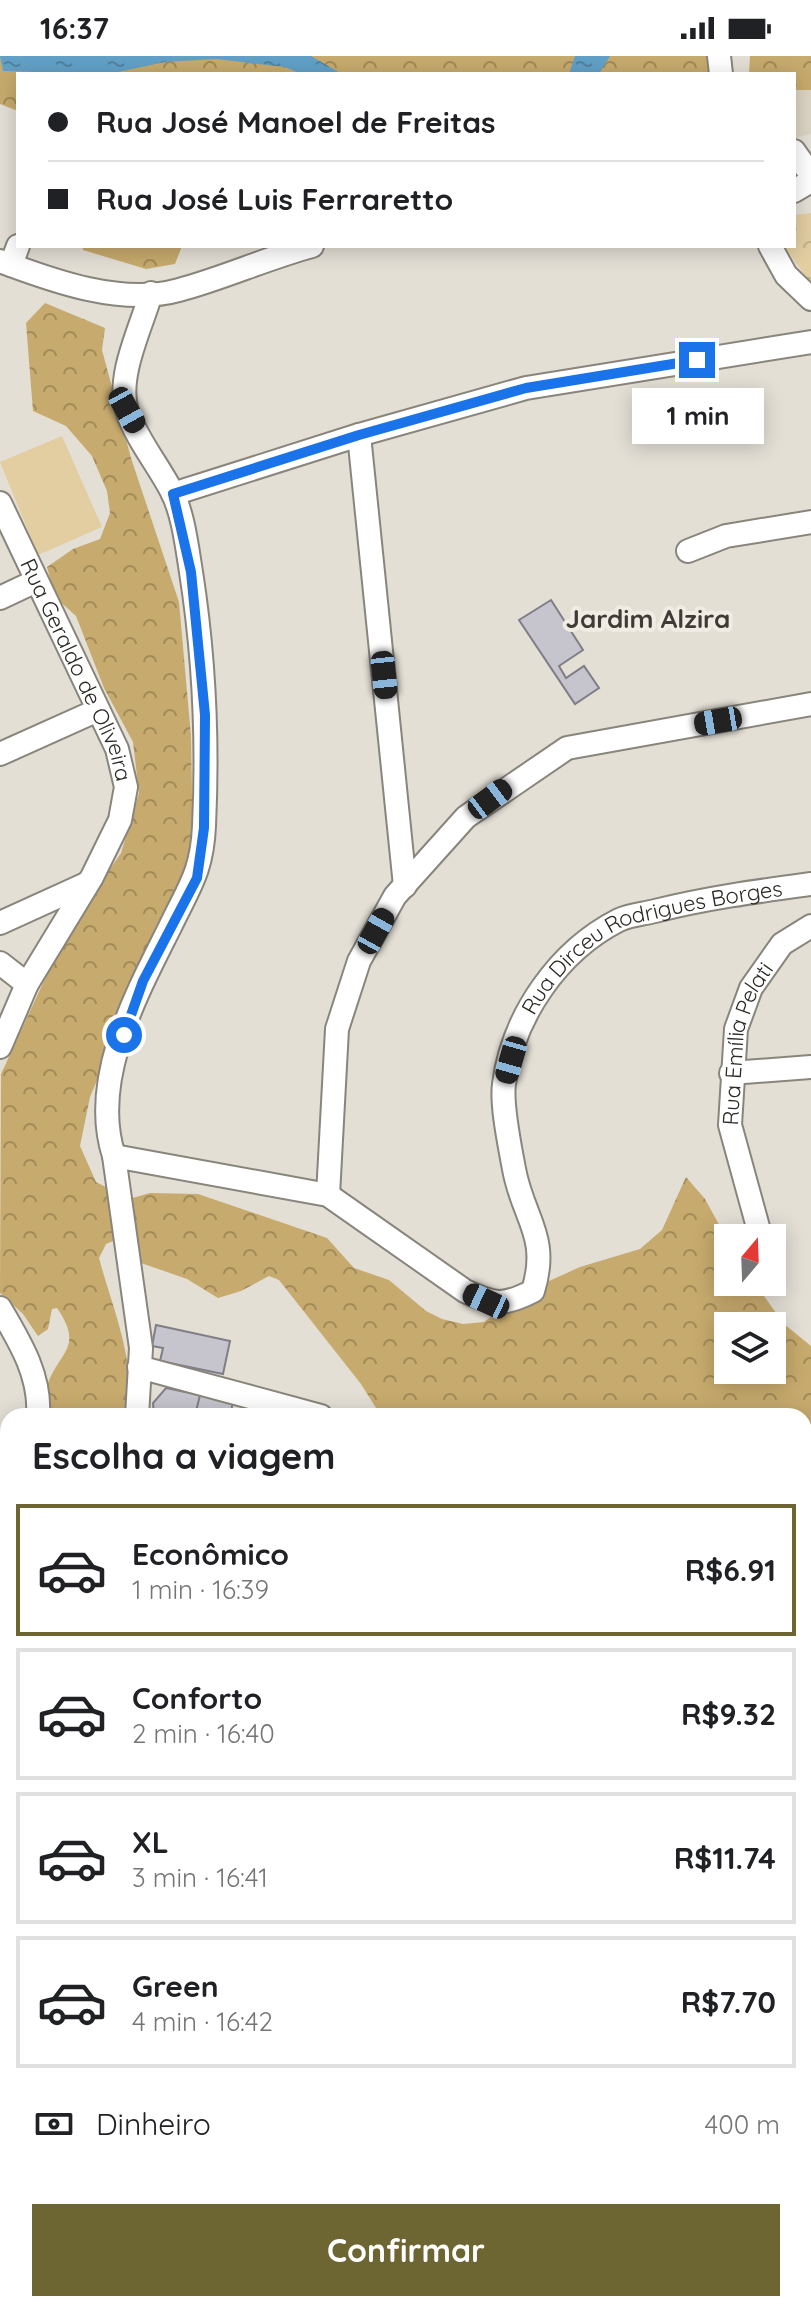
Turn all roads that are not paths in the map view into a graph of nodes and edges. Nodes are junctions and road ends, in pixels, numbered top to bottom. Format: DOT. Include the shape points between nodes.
graph roads {
  1 [pos="796,153"];
  2 [pos="811,175"];
  3 [pos="306,248"];
  4 [pos="771,248"];
  5 [pos="10,257"];
  6 [pos="151,293"];
  7 [pos="811,299"];
  8 [pos="811,342"];
  9 [pos="359,435"];
  10 [pos="173,494"];
  11 [pos="0,503"];
  12 [pos="811,522"];
  13 [pos="688,551"];
  14 [pos="36,581"];
  15 [pos="0,598"];
  16 [pos="811,704"];
  17 [pos="98,710"];
  18 [pos="0,754"];
  19 [pos="88,883"];
  20 [pos="811,884"];
  21 [pos="405,886"];
  22 [pos="0,923"];
  23 [pos="811,926"];
  24 [pos="0,963"];
  25 [pos="27,984"];
  26 [pos="0,1047"];
  27 [pos="811,1067"];
  28 [pos="731,1073"];
  29 [pos="114,1156"];
  30 [pos="328,1195"];
  31 [pos="757,1224"];
  32 [pos="0,1308"];
  33 [pos="139,1367"];
  34 [pos="39,1408"];
  35 [pos="137,1408"];
  36 [pos="291,1408"];
  1 -- 2 [label="street"];
  3 -- 6 [label="street" via="176,291"];
  4 -- 7 [label="street" via="786,275"];
  5 -- 6 [label="street" via="80,286"];
  6 -- 10 [label="street" via="126,385 127,410"];
  8 -- 9 [label="street" via="526,388"];
  9 -- 10 [label="street"];
  9 -- 21 [label="street"];
  10 -- 29 [label="street" via="191,572 205,715 204,828 197,878 143,981 114,1063 106,1111"];
  11 -- 14 [label="street, Rua Geraldo de Oliveira"];
  12 -- 13 [label="street" via="726,536"];
  14 -- 15 [label="street"];
  14 -- 17 [label="street, Rua Geraldo de Oliveira"];
  16 -- 21 [label="street" via="567,748 466,817"];
  17 -- 18 [label="street"];
  17 -- 19 [label="street, Rua Geraldo de Oliveira" via="117,749 126,787 120,820"];
  19 -- 22 [label="street"];
  19 -- 25 [label="street, Rua Geraldo de Oliveira"];
  20 -- 30 [label="street, Rua Dirceu Rodrigues Borges" via="689,902 620,919 576,951 541,986 503,1085 514,1172 537,1235 541,1264 533,1291 509,1303 486,1301"];
  21 -- 30 [label="street" via="359,961 337,1029"];
  23 -- 28 [label="street, Rua Emília Pelati" via="782,944 751,988 736,1029"];
  24 -- 25 [label="street"];
  25 -- 26 [label="street, Rua Geraldo de Oliveira"];
  27 -- 28 [label="street"];
  28 -- 31 [label="street, Rua Emília Pelati" via="730,1125"];
  29 -- 30 [label="street"];
  29 -- 33 [label="street" via="141,1348"];
  32 -- 34 [label="street" via="24,1349 40,1396"];
  33 -- 35 [label="street"];
  33 -- 36 [label="street"];
}
